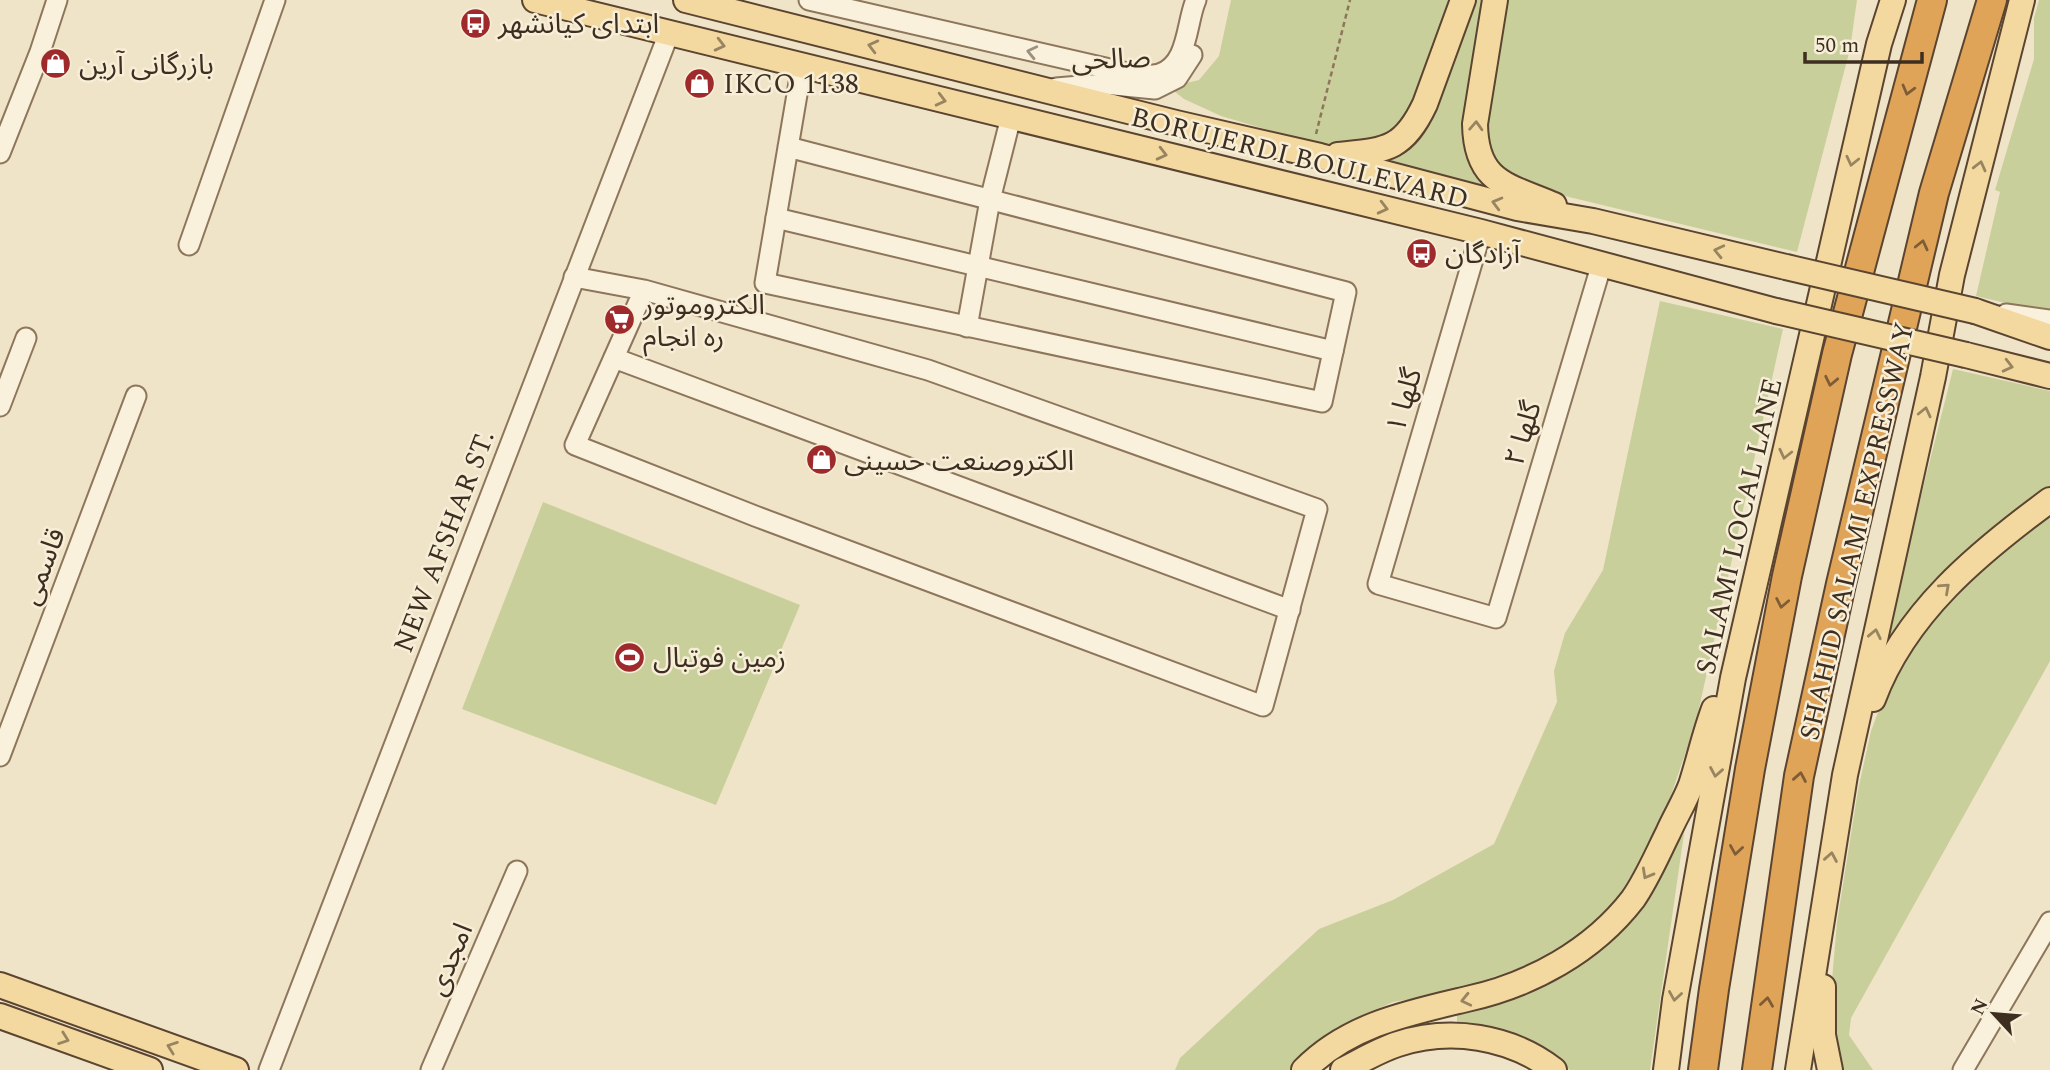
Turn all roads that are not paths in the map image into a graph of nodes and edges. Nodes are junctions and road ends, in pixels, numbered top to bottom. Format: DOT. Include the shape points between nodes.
graph roads {
  1 [pos="57,0"];
  2 [pos="275,0"];
  3 [pos="535,0"];
  4 [pos="686,0"];
  5 [pos="809,0"];
  6 [pos="1196,0"];
  7 [pos="1206,0"];
  8 [pos="1463,0"];
  9 [pos="1494,0"];
  10 [pos="1874,0"];
  11 [pos="1893,0"];
  12 [pos="1932,0"];
  13 [pos="1992,0"];
  14 [pos="2022,0"];
  15 [pos="669,33"];
  16 [pos="1879,44"];
  17 [pos="802,65"];
  18 [pos="1046,89"];
  19 [pos="1011,117"];
  20 [pos="788,147"];
  21 [pos="1317,150"];
  22 [pos="0,153"];
  23 [pos="990,200"];
  24 [pos="776,218"];
  25 [pos="1593,221"];
  26 [pos="1481,232"];
  27 [pos="189,245"];
  28 [pos="1602,263"];
  29 [pos="978,265"];
  30 [pos="574,277"];
  31 [pos="644,290"];
  32 [pos="1975,311"];
  33 [pos="2050,320"];
  34 [pos="967,327"];
  35 [pos="2050,337"];
  36 [pos="26,338"];
  37 [pos="1333,351"];
  38 [pos="614,358"];
  39 [pos="2050,376"];
  40 [pos="136,396"];
  41 [pos="0,406"];
  42 [pos="2050,500"];
  43 [pos="1290,610"];
  44 [pos="1496,618"];
  45 [pos="1733,678"];
  46 [pos="0,756"];
  47 [pos="1845,775"];
  48 [pos="517,871"];
  49 [pos="1824,902"];
  50 [pos="2050,922"];
  51 [pos="0,985"];
  52 [pos="0,1016"];
  53 [pos="150,1070"];
  54 [pos="236,1070"];
  55 [pos="269,1070"];
  56 [pos="431,1070"];
  57 [pos="1304,1070"];
  58 [pos="1343,1070"];
  59 [pos="1554,1070"];
  60 [pos="1666,1070"];
  61 [pos="1703,1070"];
  62 [pos="1757,1070"];
  63 [pos="1798,1070"];
  64 [pos="1830,1070"];
  65 [pos="1963,1070"];
  1 -- 22 [label="street"];
  2 -- 27 [label="street"];
  3 -- 15 [label="main road, BORUJERDI BOULEVARD"];
  18 -- 4 [label="main road, BORUJERDI BOULEVARD, one-way"];
  6 -- 5 [label="street, one-way" via="1175,62 1161,74 1136,75"];
  7 -- 18 [label="street, صالحی" via="1195,52 1177,78 1155,89 1104,84"];
  8 -- 21 [label="main road" via="1425,104 1408,133 1379,151"];
  25 -- 9 [label="main road, one-way" via="1503,183 1480,160 1475,124"];
  10 -- 16 [label="main road"];
  11 -- 16 [label="main road, SALAMI LOCAL LANE"];
  12 -- 61 [label="highway, SHAHID SALAMI EXPRESSWAY, one-way" via="1837,354 1787,576 1750,769"];
  62 -- 13 [label="highway, SHAHID SALAMI EXPRESSWAY, one-way" via="1799,776 1841,584 1934,193"];
  47 -- 14 [label="main road, one-way" via="1952,275"];
  15 -- 17 [label="main road, BORUJERDI BOULEVARD, one-way"];
  15 -- 30 [label="street, NEW AFSHAR ST."];
  16 -- 45 [label="main road, SALAMI LOCAL LANE, one-way"];
  17 -- 19 [label="main road, BORUJERDI BOULEVARD, one-way"];
  17 -- 20 [label="street"];
  18 -- 21 [label="main road, BORUJERDI BOULEVARD" via="1176,123"];
  19 -- 23 [label="street"];
  19 -- 26 [label="main road, BORUJERDI BOULEVARD, one-way"];
  20 -- 23 [label="street"];
  20 -- 24 [label="street"];
  25 -- 21 [label="main road, BORUJERDI BOULEVARD, one-way" via="1517,208"];
  23 -- 29 [label="street"];
  23 -- 37 [label="street" via="1346,292"];
  24 -- 29 [label="street"];
  24 -- 34 [label="street" via="765,283"];
  32 -- 25 [label="main road, BORUJERDI BOULEVARD, one-way, bridge"];
  26 -- 28 [label="main road, BORUJERDI BOULEVARD"];
  26 -- 44 [label="street, گلها ۱" via="1378,584"];
  28 -- 39 [label="main road, BORUJERDI BOULEVARD, one-way, bridge" via="1776,311"];
  28 -- 44 [label="street, گلها ۲"];
  29 -- 34 [label="street"];
  29 -- 37 [label="street"];
  30 -- 31 [label="street"];
  30 -- 55 [label="street, NEW AFSHAR ST."];
  31 -- 38 [label="street"];
  31 -- 43 [label="street" via="928,370 1317,509"];
  32 -- 33 [label="street"];
  32 -- 35 [label="main road, BORUJERDI BOULEVARD"];
  34 -- 37 [label="street" via="1322,402"];
  36 -- 41 [label="street"];
  38 -- 43 [label="street"];
  38 -- 43 [label="street" via="575,445 1263,706"];
  40 -- 46 [label="street, قاسمی"];
  47 -- 42 [label="main road, one-way" via="1881,678 1919,617 1988,549"];
  45 -- 57 [label="main road, one-way" via="1713,710 1690,787 1648,874 1610,927 1536,975 1486,995 1366,1027"];
  45 -- 60 [label="main road, SALAMI LOCAL LANE, one-way"];
  49 -- 47 [label="main road, one-way"];
  48 -- 56 [label="street, امجدی"];
  49 -- 63 [label="main road"];
  49 -- 64 [label="main road" via="1823,1035"];
  50 -- 65 [label="street"];
  54 -- 51 [label="main road, one-way"];
  52 -- 53 [label="main road, one-way"];
  58 -- 59 [label="main road" via="1395,1045 1450,1035 1505,1045"];
}
